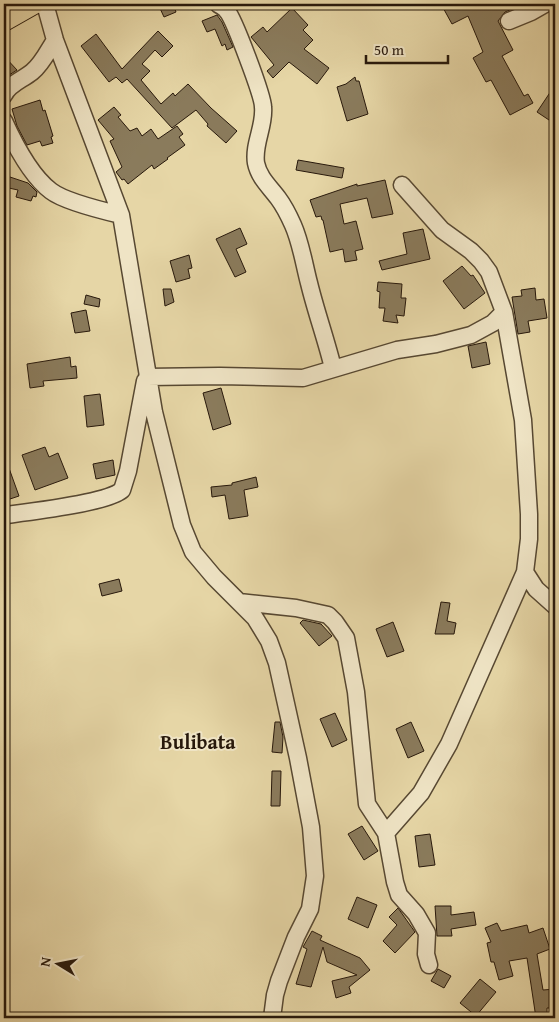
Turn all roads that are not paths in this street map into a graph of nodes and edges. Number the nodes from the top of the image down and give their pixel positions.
1 (34, 4) edge
2 (44, 4) edge
3 (218, 4) edge
4 (545, 4) edge
5 (4, 21) edge
6 (509, 21) dead end
7 (55, 40) junction
8 (4, 95) edge
9 (4, 121) edge
10 (402, 185) dead end
11 (121, 215) junction
12 (504, 312) junction
13 (333, 368) junction
14 (147, 374) junction
15 (6, 515) dead end
16 (525, 572) junction
17 (239, 602) junction
18 (555, 606) edge
19 (386, 833) junction
20 (429, 965) dead end
21 (272, 1018) edge

1 - 5 main road
2 - 7 street
3 - 13 street
4 - 6 street
7 - 8 street
7 - 11 street
9 - 11 street
10 - 12 street
11 - 14 street
12 - 13 street
12 - 16 street
13 - 14 street
14 - 15 street
14 - 17 street
16 - 18 street
16 - 19 street
17 - 19 street
17 - 21 street
19 - 20 street

